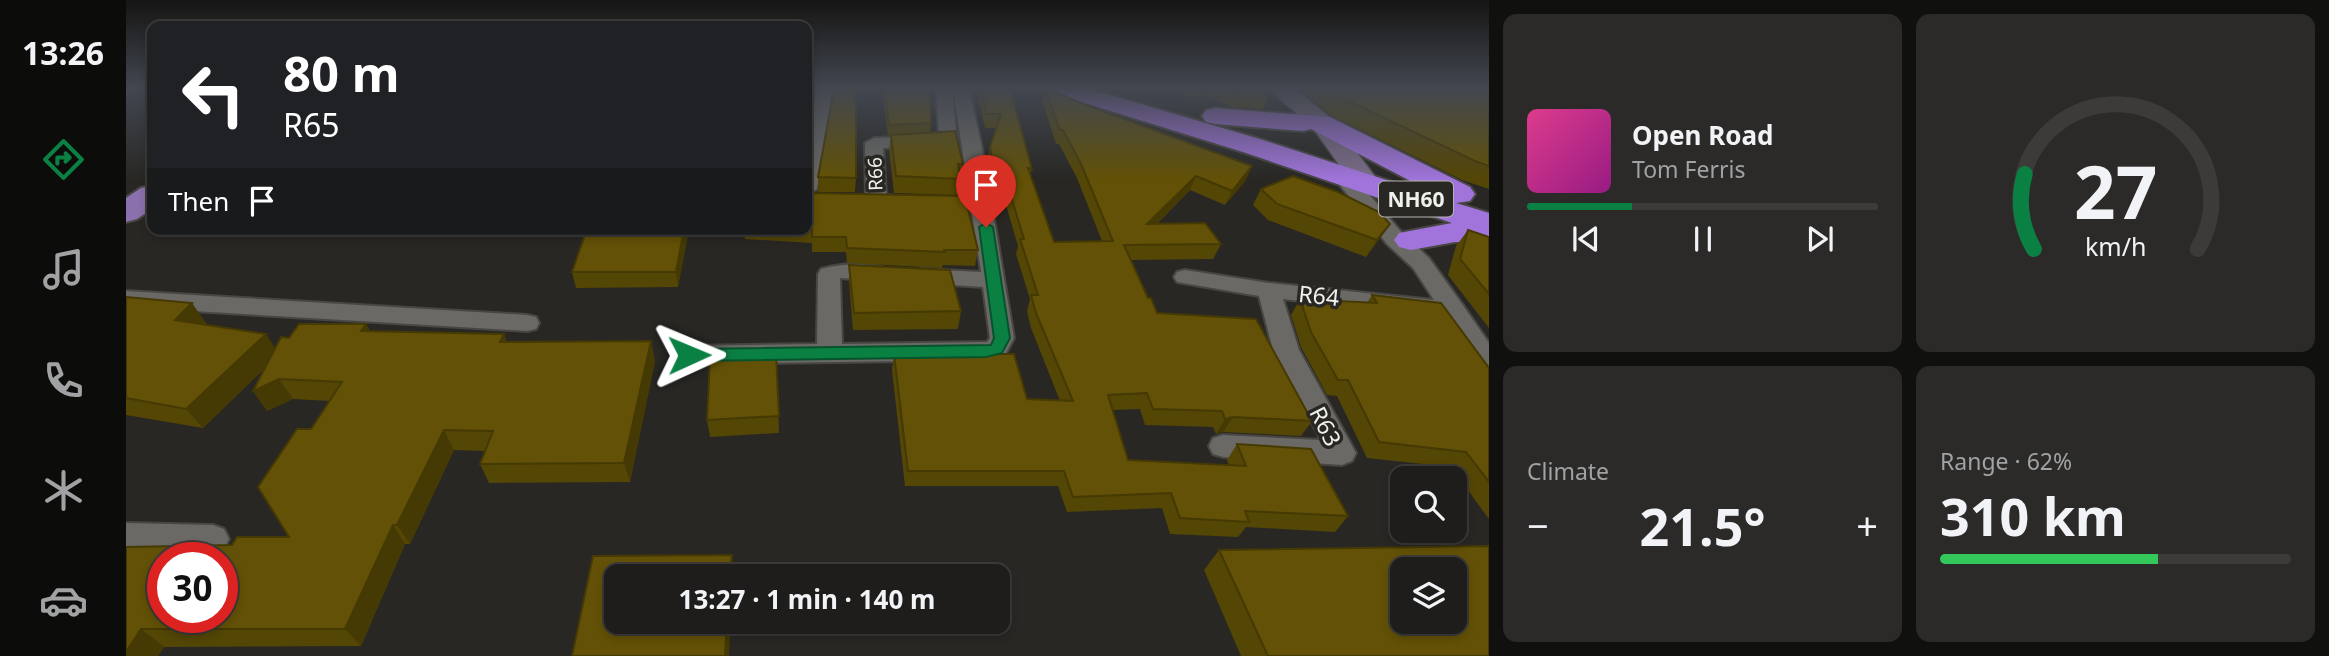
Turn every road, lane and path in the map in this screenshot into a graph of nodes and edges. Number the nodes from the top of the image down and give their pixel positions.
1 (819, 120) edge
2 (953, 120) edge
3 (960, 120) edge
4 (1166, 120) edge
5 (1207, 120) edge
6 (1248, 120) edge
7 (1309, 120) edge
8 (1310, 120) edge
9 (1312, 122) junction
10 (960, 142) junction
11 (1253, 146) junction
12 (812, 161) edge
13 (1349, 170) junction
14 (147, 172) edge
15 (126, 185) edge
16 (147, 198) edge
17 (851, 201) edge
18 (876, 201) junction
19 (927, 202) edge
20 (126, 212) edge
21 (1486, 217) edge
22 (1380, 220) junction
23 (1416, 251) junction
24 (1185, 277) dead end
25 (994, 280) junction
26 (1269, 290) junction
27 (126, 299) edge
28 (1454, 310) junction
29 (527, 323) dead end
30 (830, 354) junction
31 (689, 355) dead end
32 (1489, 362) edge
33 (1223, 446) dead end
34 (126, 537) edge
35 (213, 540) dead end

1 - 12 street
2 - 10 street
3 - 10 street
4 - 11 highway
5 - 13 highway, NH60
6 - 9 highway
7 - 9 street
8 - 9 street
9 - 13 street
9 - 21 highway
10 - 18 street, R66
10 - 25 street
11 - 13 highway
11 - 22 highway
13 - 21 highway, NH60
13 - 22 street
13 - 23 street
14 - 15 main road
16 - 20 main road
17 - 18 street
18 - 19 street, R66
21 - 23 highway
22 - 23 street
23 - 28 street
24 - 26 street, R64
25 - 30 street
25 - 30 street
26 - 28 street, R64
26 - 33 street, R63
27 - 29 street
28 - 32 street
30 - 31 street
34 - 35 street

